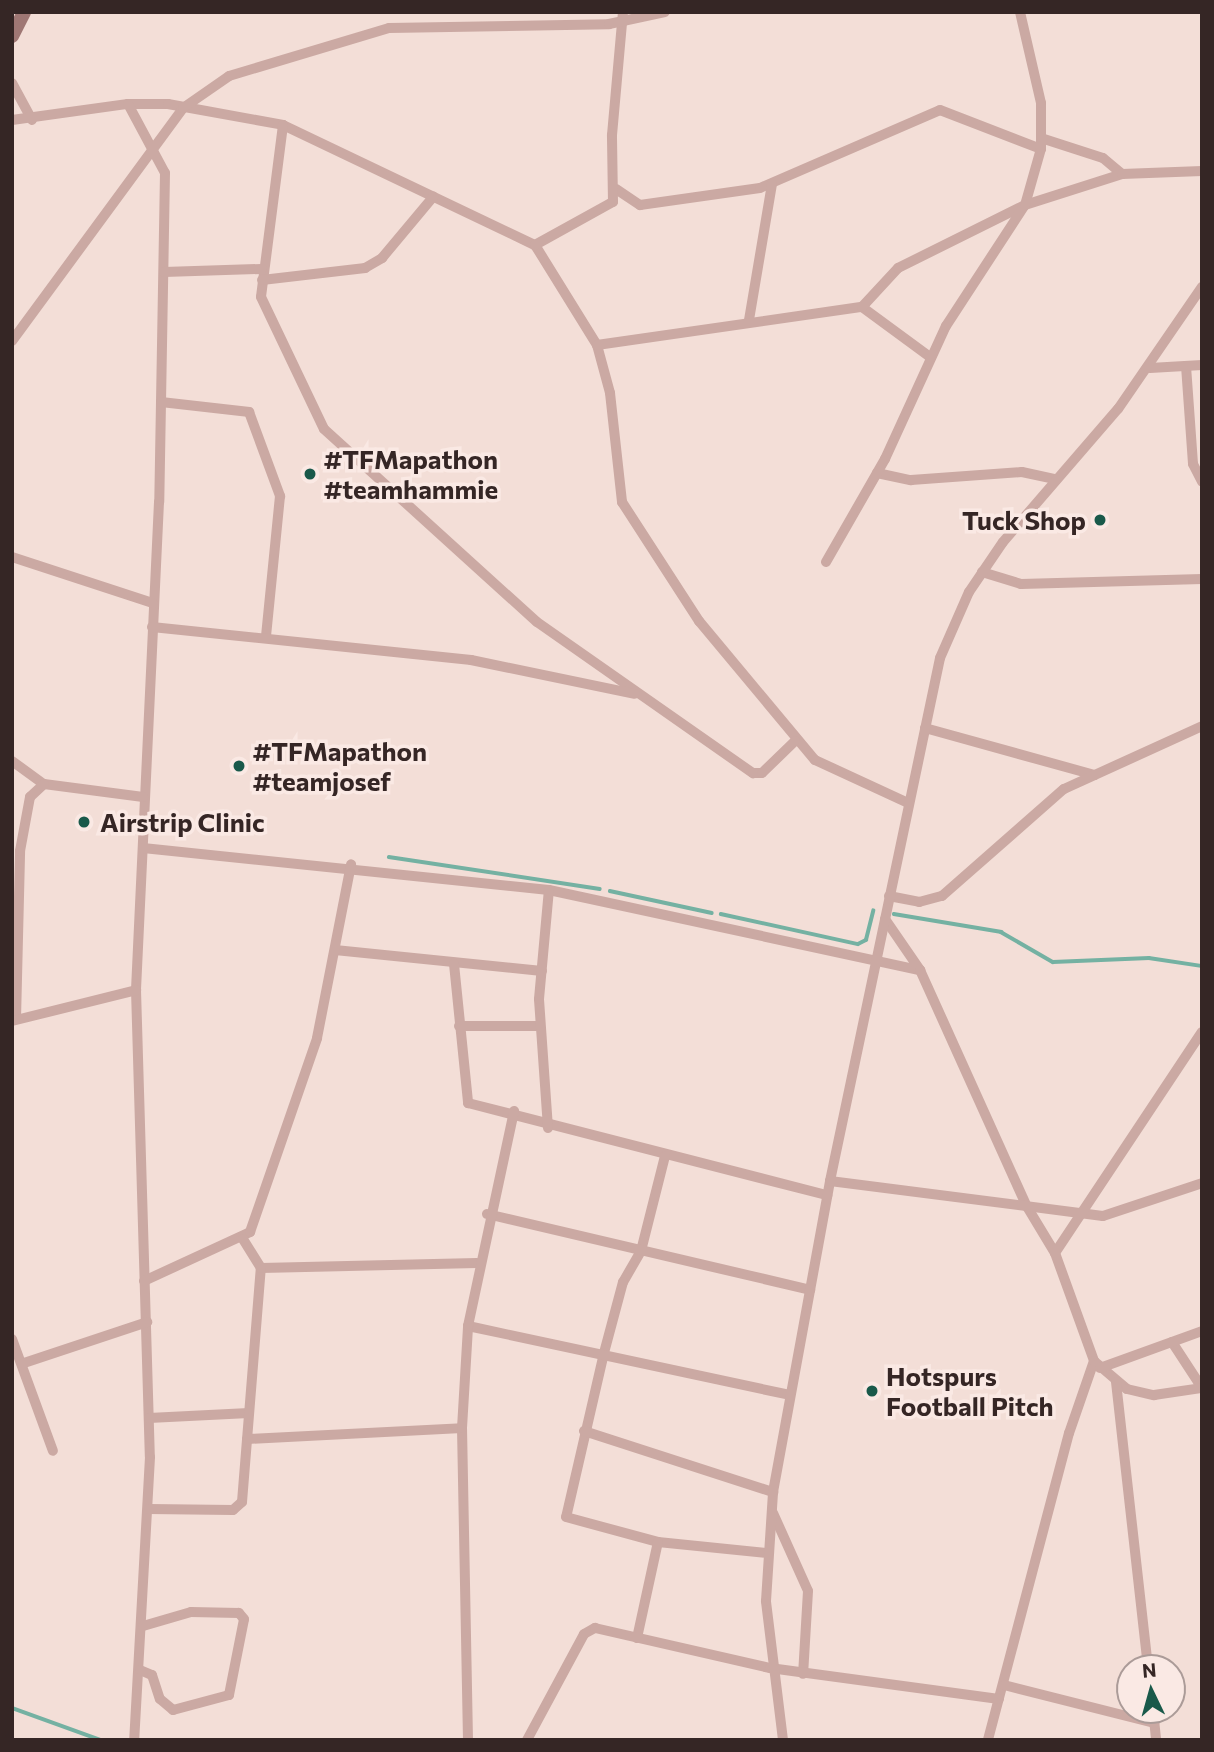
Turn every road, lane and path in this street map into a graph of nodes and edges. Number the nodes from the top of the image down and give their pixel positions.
1 (24, 12) edge
2 (665, 12) edge
3 (1020, 12) edge
4 (623, 17) edge
5 (12, 36) edge
6 (12, 83) edge
7 (128, 104) junction
8 (183, 108) junction
9 (12, 120) edge
10 (32, 121) junction
11 (283, 125) junction
12 (1041, 143) junction
13 (158, 149) junction
14 (1202, 171) edge
15 (1122, 174) junction
16 (772, 184) junction
17 (616, 189) junction
18 (433, 197) junction
19 (1025, 205) junction
20 (535, 245) junction
21 (163, 272) junction
22 (262, 275) junction
23 (1202, 287) edge
24 (862, 307) junction
25 (749, 320) junction
26 (12, 341) edge
27 (597, 345) junction
28 (930, 357) junction
29 (1202, 365) edge
30 (1186, 366) junction
31 (1150, 368) junction
32 (161, 402) junction
33 (877, 473) junction
34 (1056, 479) junction
35 (1202, 482) edge
36 (12, 557) edge
37 (826, 562) dead end
38 (982, 572) junction
39 (1202, 579) edge
40 (153, 603) junction
41 (152, 627) junction
42 (266, 636) junction
43 (642, 696) junction
44 (1202, 726) edge
45 (925, 728) junction
46 (794, 741) junction
47 (12, 761) edge
48 (1095, 775) junction
49 (44, 784) junction
50 (143, 797) junction
51 (908, 803) junction
52 (143, 848) junction
53 (16, 850) edge
54 (351, 864) junction
55 (549, 890) junction
56 (890, 896) junction
57 (885, 919) junction
58 (335, 950) junction
59 (875, 960) junction
60 (454, 964) junction
61 (920, 970) junction
62 (541, 971) junction
63 (136, 990) junction
64 (14, 1020) edge
65 (459, 1026) junction
66 (539, 1026) junction
67 (1202, 1032) edge
68 (514, 1111) junction
69 (548, 1128) junction
70 (665, 1156) junction
71 (830, 1181) junction
72 (1202, 1183) edge
73 (827, 1195) junction
74 (1026, 1205) junction
75 (487, 1214) junction
76 (1077, 1215) junction
77 (243, 1239) junction
78 (641, 1251) junction
79 (1055, 1253) junction
80 (477, 1263) junction
81 (261, 1268) junction
82 (144, 1281) junction
83 (810, 1290) junction
84 (147, 1322) junction
85 (468, 1325) junction
86 (1202, 1331) edge
87 (12, 1339) edge
88 (1172, 1342) junction
89 (604, 1353) junction
90 (24, 1363) junction
91 (1097, 1365) junction
92 (1116, 1382) junction
93 (1202, 1388) edge
94 (790, 1395) junction
95 (249, 1413) junction
96 (149, 1418) junction
97 (462, 1428) junction
98 (584, 1431) junction
99 (247, 1439) junction
100 (53, 1451) dead end
101 (773, 1492) junction
102 (149, 1509) junction
103 (771, 1510) junction
104 (659, 1542) junction
105 (766, 1553) junction
106 (143, 1626) junction
107 (637, 1638) junction
108 (1146, 1654) edge
109 (770, 1668) junction
110 (140, 1670) junction
111 (803, 1674) junction
112 (1004, 1685) junction
113 (999, 1699) junction
114 (1116, 1713) edge
115 (134, 1740) edge
116 (468, 1740) edge
117 (527, 1740) edge
118 (783, 1740) edge
119 (988, 1740) edge

1 - 5 street
2 - 4 street
3 - 12 street
4 - 8 street
4 - 17 street
6 - 10 street
7 - 8 street
7 - 10 street
7 - 13 street
8 - 11 street
8 - 13 street
9 - 10 street
11 - 18 street
11 - 22 street
12 - 15 street
12 - 16 street
12 - 19 street
13 - 21 street
13 - 26 street
14 - 15 street
15 - 19 street
16 - 17 street
16 - 25 street
17 - 20 street
18 - 20 street
18 - 22 street
19 - 24 street
19 - 28 street
20 - 27 street
21 - 22 street
21 - 32 street
22 - 43 street
23 - 31 street
24 - 25 street
24 - 28 street
25 - 27 street
27 - 46 street
28 - 33 street
29 - 30 street
30 - 31 street
30 - 35 street
31 - 34 street
32 - 40 street
32 - 42 street
33 - 34 street
33 - 37 street
34 - 38 street
36 - 40 street
38 - 39 street
38 - 45 street
40 - 41 street
41 - 42 street
41 - 50 street
42 - 43 street
43 - 46 street
44 - 48 street
45 - 48 street
45 - 51 street
46 - 51 street
47 - 49 street
48 - 56 street
49 - 50 street
49 - 53 street
50 - 52 street
51 - 56 street
52 - 54 street
52 - 63 street
53 - 64 street
54 - 55 street
54 - 58 street
55 - 59 street
55 - 62 street
56 - 57 street
57 - 59 street
57 - 61 street
58 - 60 street
58 - 77 street
59 - 61 street
59 - 71 street
60 - 62 street
60 - 65 street
61 - 74 street
62 - 66 street
63 - 64 street
63 - 82 street
65 - 66 street
65 - 68 street
66 - 69 street
67 - 76 street
68 - 69 street
68 - 75 street
69 - 70 street
70 - 73 street
70 - 78 street
71 - 73 street
71 - 74 street
72 - 76 street
73 - 83 street
74 - 76 street
74 - 79 street
75 - 78 street
75 - 80 street
76 - 79 street
77 - 81 street
77 - 82 street
78 - 83 street
78 - 89 street
79 - 91 street
80 - 81 street
80 - 85 street
81 - 95 street
82 - 84 street
83 - 94 street
84 - 90 street
84 - 96 street
85 - 89 street
85 - 97 street
86 - 88 street
87 - 90 street
88 - 91 street
88 - 93 street
89 - 94 street
89 - 98 street
90 - 100 street
91 - 92 street
91 - 112 street
92 - 93 street
92 - 108 street
94 - 101 street
95 - 96 street
95 - 99 street
96 - 102 street
97 - 99 street
97 - 116 street
98 - 101 street
98 - 104 street
99 - 102 street
101 - 103 street
102 - 106 street
103 - 105 street
103 - 111 street
104 - 105 street
104 - 107 street
105 - 109 street
106 - 110 street
106 - 110 street
107 - 109 street
107 - 117 street
109 - 111 street
109 - 118 street
110 - 115 street
111 - 113 street
112 - 113 street
112 - 114 street
113 - 119 street

